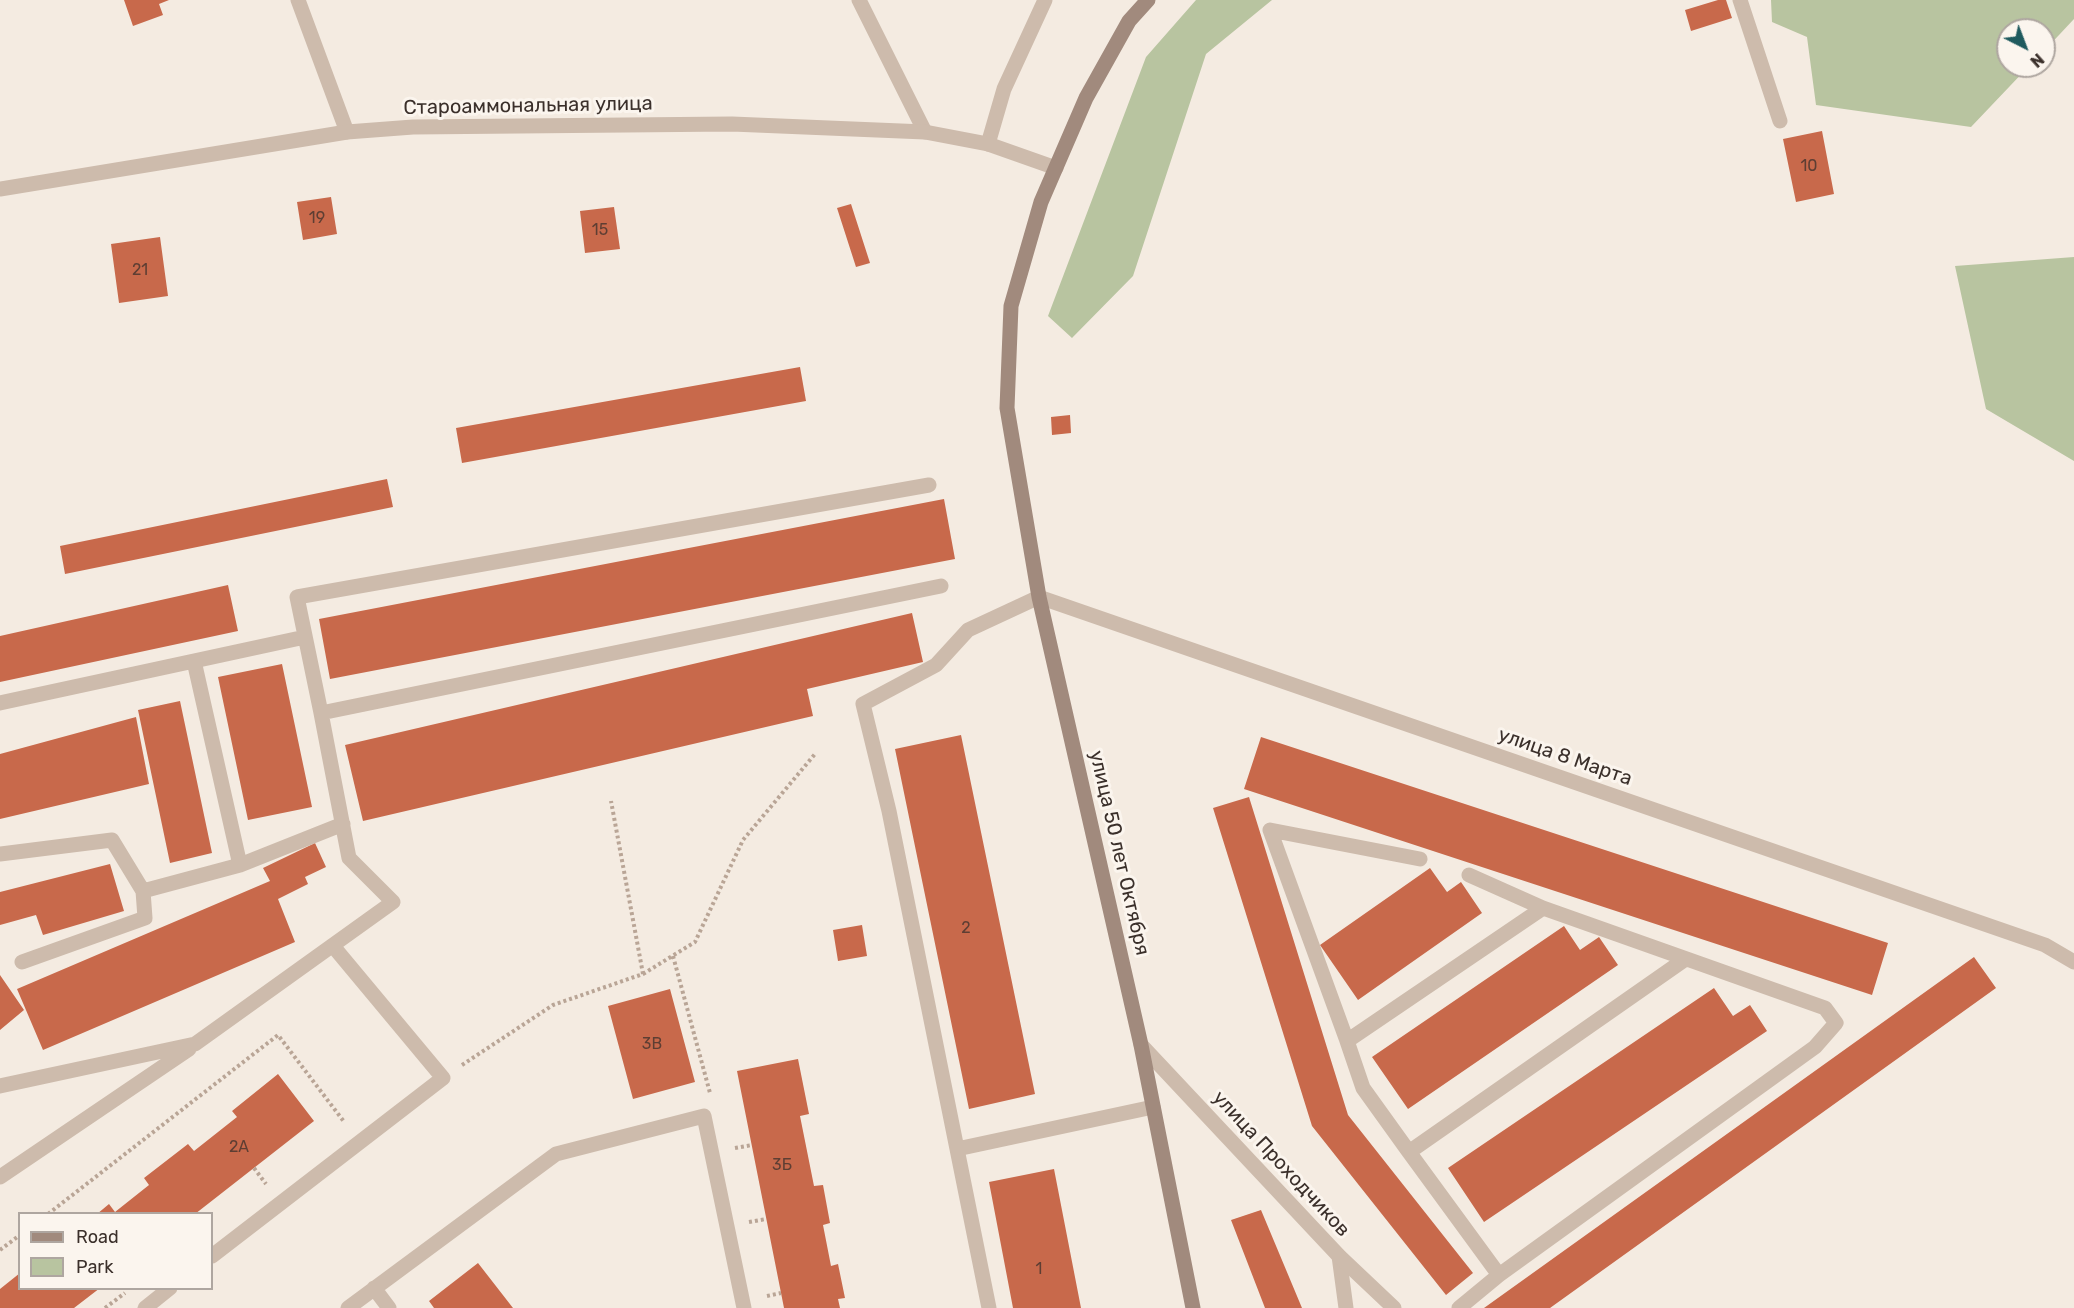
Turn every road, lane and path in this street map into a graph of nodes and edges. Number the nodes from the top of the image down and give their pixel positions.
1 (298, 0) edge
2 (859, 0) edge
3 (1045, 0) edge
4 (1148, 0) edge
5 (1740, 0) edge
6 (1780, 121) dead end
7 (347, 132) junction
8 (925, 132) junction
9 (988, 144) junction
10 (1056, 168) junction
11 (0, 189) edge
12 (929, 485) dead end
13 (941, 586) dead end
14 (1039, 597) junction
15 (305, 637) junction
16 (194, 661) junction
17 (0, 703) edge
18 (321, 713) junction
19 (815, 754) dead end
20 (611, 801) dead end
21 (343, 824) junction
22 (0, 854) edge
23 (1420, 859) dead end
24 (240, 865) junction
25 (1469, 875) dead end
26 (143, 891) junction
27 (1543, 908) junction
28 (333, 946) junction
29 (673, 956) junction
30 (1684, 960) junction
31 (22, 962) dead end
32 (2074, 962) edge
33 (643, 974) junction
34 (1347, 1041) junction
35 (195, 1044) junction
36 (1141, 1045) junction
37 (706, 1074) dead end
38 (443, 1078) junction
39 (0, 1086) edge
40 (1153, 1107) junction
41 (336, 1129) dead end
42 (957, 1149) junction
43 (1409, 1152) junction
44 (254, 1168) dead end
45 (0, 1177) edge
46 (275, 1177) dead end
47 (266, 1184) junction
48 (257, 1191) dead end
49 (51, 1212) edge
50 (18, 1236) edge
51 (0, 1250) edge
52 (213, 1255) edge
53 (1339, 1256) junction
54 (1499, 1275) junction
55 (374, 1288) junction
56 (128, 1290) edge
57 (168, 1290) edge
58 (105, 1308) edge
59 (145, 1308) edge
60 (348, 1308) edge
61 (388, 1308) edge
62 (744, 1308) edge
63 (989, 1308) edge
64 (1193, 1308) edge
65 (1346, 1308) edge
66 (1394, 1308) edge
67 (1459, 1308) edge

1 - 7 street
2 - 8 street
3 - 9 street
4 - 10 main road, улица 50 лет Октября
5 - 6 street
7 - 8 street, Староаммональная улица
7 - 11 street, Староаммональная улица
8 - 9 street, Староаммональная улица
9 - 10 street, Староаммональная улица
10 - 14 main road, улица 50 лет Октября
12 - 15 street
13 - 18 street
14 - 32 street, улица 8 Марта
14 - 36 main road, улица 50 лет Октября
14 - 42 street
15 - 16 street
15 - 18 street
16 - 17 street
16 - 24 street
18 - 21 street
19 - 29 path
20 - 33 path
21 - 24 street
21 - 28 street
22 - 26 street
23 - 34 street
24 - 26 street
25 - 27 street
26 - 31 street
27 - 30 street
27 - 34 street
28 - 35 street
28 - 38 street
29 - 33 path
29 - 37 path
30 - 43 street
30 - 54 street
33 - 38 path
34 - 43 street
35 - 39 street
35 - 45 street
36 - 40 main road, улица 50 лет Октября
36 - 53 street, улица Проходчиков
38 - 52 street
40 - 42 street
40 - 64 main road, улица 50 лет Октября
41 - 49 path
42 - 63 street
43 - 54 street
44 - 47 path
46 - 47 path
47 - 48 path
50 - 51 path
53 - 65 street
53 - 66 street, улица Проходчиков
54 - 67 street
55 - 60 street
55 - 61 street
55 - 62 street
56 - 58 path
57 - 59 street

